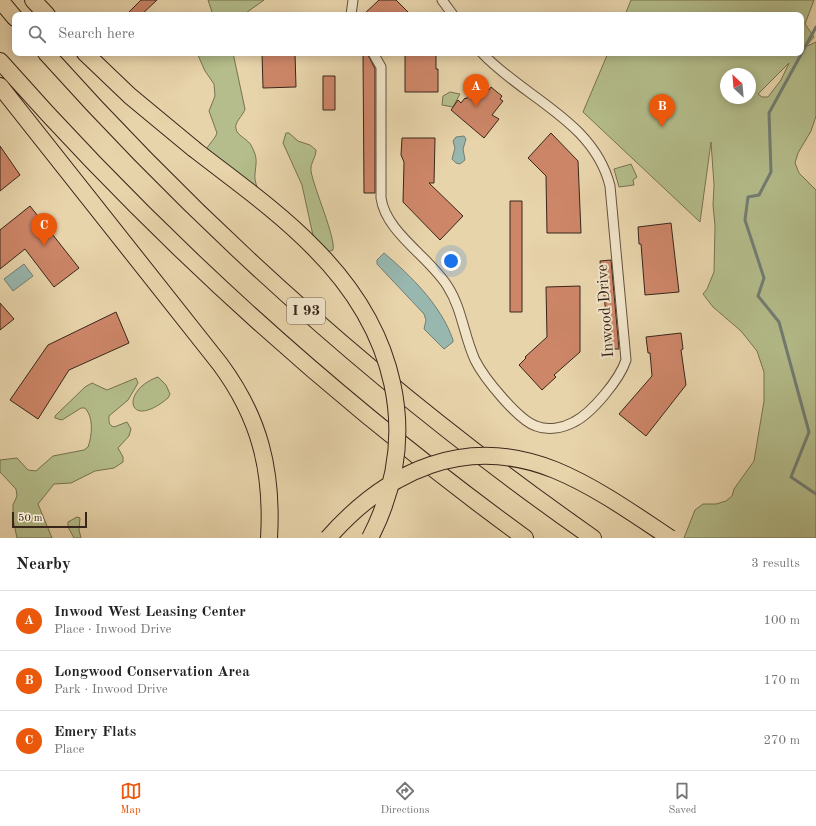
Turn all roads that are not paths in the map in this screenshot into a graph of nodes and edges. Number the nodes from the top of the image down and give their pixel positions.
1 (0, 0) edge
2 (33, 0) edge
3 (353, 0) edge
4 (442, 0) edge
5 (44, 12) edge
6 (351, 12) edge
7 (451, 12) edge
8 (12, 14) edge
9 (49, 56) edge
10 (88, 56) edge
11 (375, 56) edge
12 (485, 56) edge
13 (0, 61) edge
14 (0, 86) edge
15 (269, 538) edge
16 (328, 538) edge
17 (370, 538) edge
18 (525, 538) edge
19 (593, 538) edge
20 (670, 538) edge

1 - 8 highway
2 - 5 highway
3 - 6 street
4 - 7 street
9 - 19 highway, I 93
10 - 17 highway, bridge
11 - 12 street, Inwood Drive
13 - 18 highway, I 93
14 - 15 highway
16 - 20 highway, bridge

